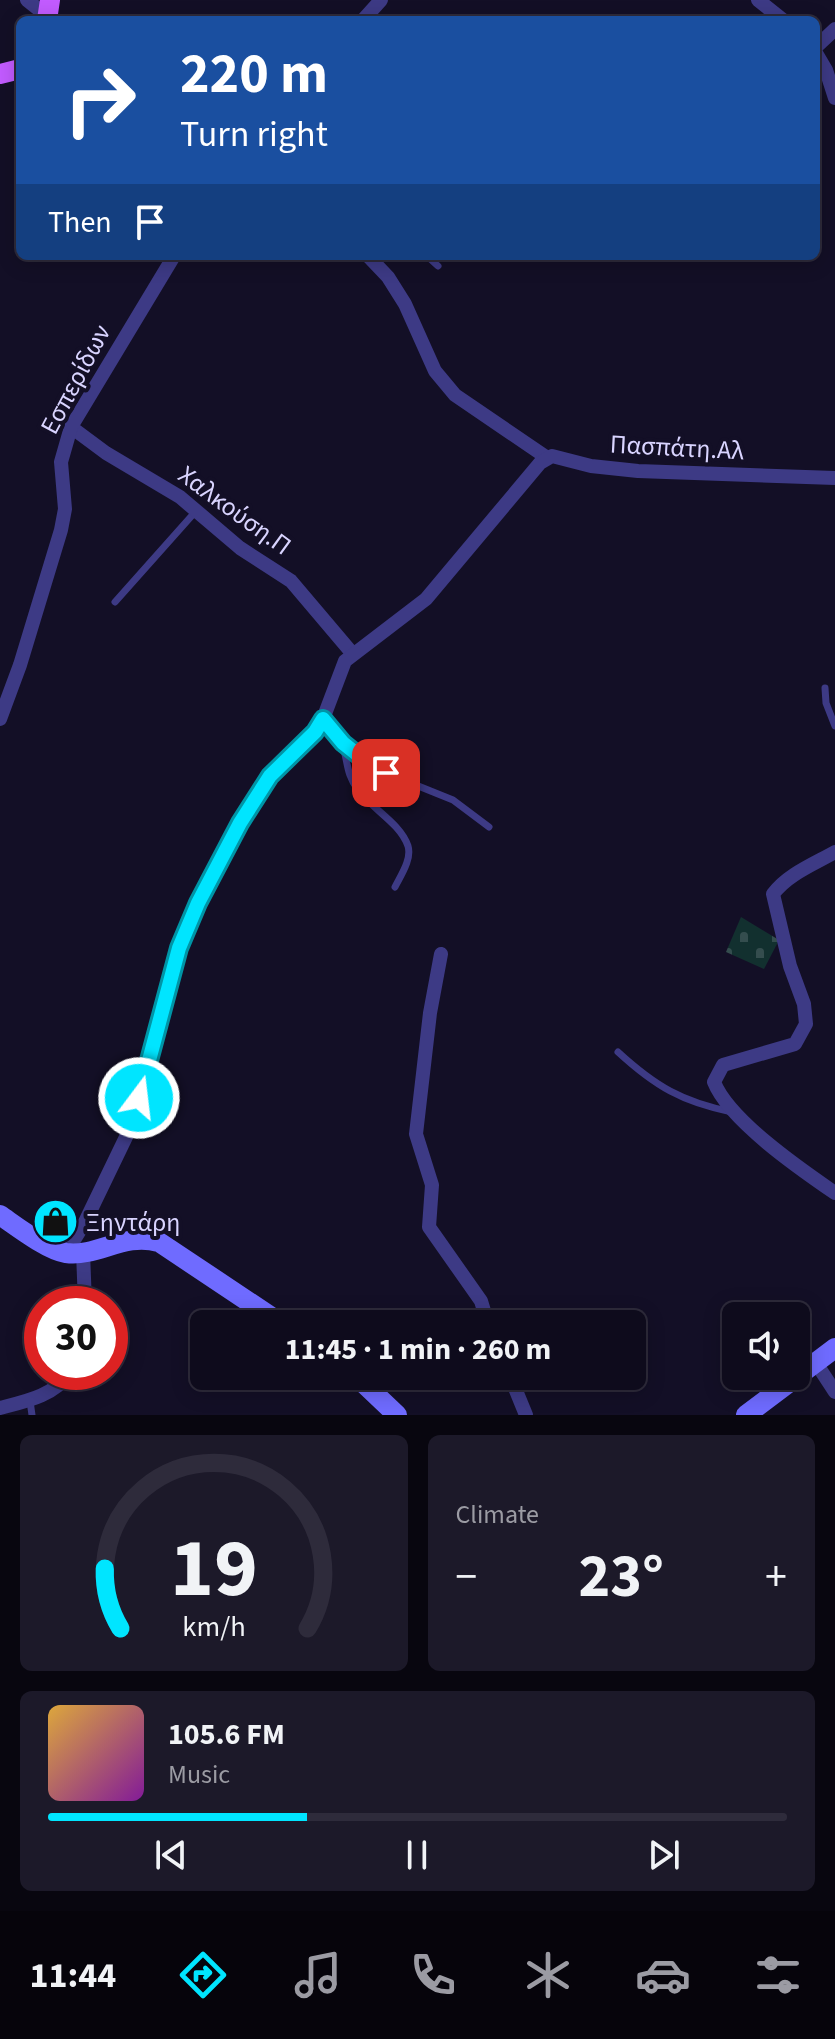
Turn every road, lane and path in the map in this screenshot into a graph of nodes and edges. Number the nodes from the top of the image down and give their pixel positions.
1 (27, 0) edge
2 (381, 0) edge
3 (758, 0) edge
4 (48, 12) edge
5 (367, 16) edge
6 (778, 16) edge
7 (835, 29) edge
8 (820, 43) edge
9 (820, 60) edge
10 (835, 98) edge
11 (172, 260) edge
12 (372, 260) edge
13 (431, 260) edge
14 (438, 266) dead end
15 (71, 427) junction
16 (546, 457) junction
17 (835, 478) edge
18 (196, 511) junction
19 (115, 602) dead end
20 (352, 653) junction
21 (825, 688) dead end
22 (0, 719) edge
23 (323, 719) junction
24 (835, 726) edge
25 (343, 743) junction
26 (489, 827) dead end
27 (835, 852) edge
28 (395, 887) dead end
29 (441, 954) dead end
30 (618, 1052) dead end
31 (734, 1112) junction
32 (835, 1193) edge
33 (0, 1215) edge
34 (74, 1252) junction
35 (81, 1286) edge
36 (261, 1310) edge
37 (484, 1310) edge
38 (835, 1348) edge
39 (810, 1363) edge
40 (810, 1368) edge
41 (56, 1390) edge
42 (371, 1390) edge
43 (516, 1390) edge
44 (776, 1390) edge
45 (835, 1392) edge
46 (0, 1408) edge
47 (31, 1408) edge
48 (397, 1415) edge
49 (526, 1415) edge
50 (746, 1415) edge

1 - 4 street
2 - 5 street
3 - 6 street
7 - 8 street
9 - 10 street
11 - 15 street, Εσπερίδων
12 - 16 street
13 - 14 lane
15 - 18 street, Χαλκούση.Π
15 - 22 street, Εσπερίδων
16 - 17 street, Πασπάτη.Αλ
16 - 20 street
18 - 19 lane
18 - 20 street, Χαλκούση.Π
20 - 23 street
21 - 24 lane
23 - 25 lane
23 - 34 street
25 - 26 lane
25 - 28 lane
27 - 31 street
29 - 37 street
30 - 31 lane
31 - 32 street
33 - 34 main road
34 - 35 street
34 - 36 main road
38 - 39 main road
40 - 45 street
41 - 47 street
42 - 48 main road
43 - 49 street
44 - 50 main road
46 - 47 street

